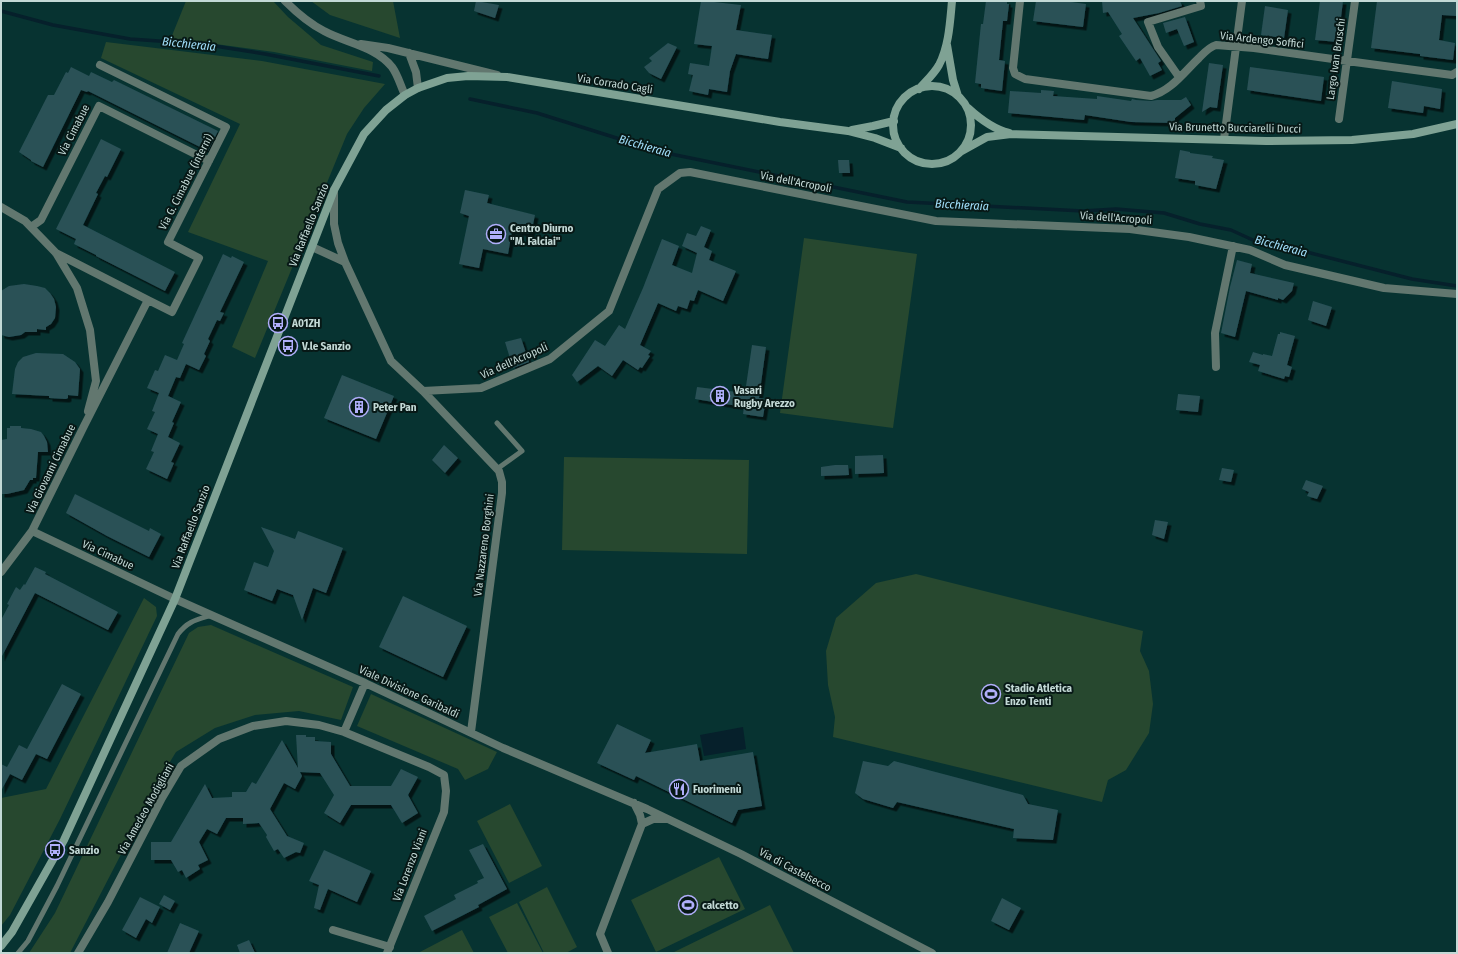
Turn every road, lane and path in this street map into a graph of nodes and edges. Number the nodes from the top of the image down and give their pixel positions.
1 (284, 1) edge
2 (952, 1) edge
3 (1020, 1) edge
4 (1200, 1) edge
5 (1242, 1) edge
6 (1355, 1) edge
7 (356, 43) junction
8 (947, 45) junction
9 (1236, 46) junction
10 (409, 53) junction
11 (1347, 62) junction
12 (100, 64) dead end
13 (1457, 72) edge
14 (1179, 77) junction
15 (507, 78) junction
16 (418, 88) junction
17 (918, 89) junction
18 (405, 95) junction
19 (958, 96) junction
20 (966, 105) junction
21 (386, 110) joint
22 (1339, 120) dead end
23 (894, 121) junction
24 (1457, 124) edge
25 (848, 131) junction
26 (1011, 134) junction
27 (1224, 139) junction
28 (900, 148) junction
29 (960, 152) junction
30 (209, 161) junction
31 (334, 190) junction
32 (1, 207) edge
33 (30, 227) junction
34 (1233, 246) junction
35 (312, 247) junction
36 (56, 253) junction
37 (345, 262) junction
38 (1457, 294) edge
39 (148, 300) junction
40 (1216, 367) dead end
41 (423, 392) junction
42 (498, 423) dead end
43 (83, 428) junction
44 (498, 470) junction
45 (32, 531) junction
46 (1, 572) edge
47 (174, 599) junction
48 (212, 615) junction
49 (365, 684) junction
50 (344, 732) junction
51 (471, 732) junction
52 (446, 791) joint
53 (634, 803) junction
54 (647, 809) joint
55 (668, 819) junction
56 (642, 824) junction
57 (333, 930) dead end
58 (1, 946) edge
59 (388, 950) edge
60 (18, 953) edge
61 (78, 953) edge
62 (608, 953) edge
63 (932, 953) edge

1 - 7 street
2 - 8 main road
3 - 14 street, Via Ardengo Soffici
4 - 14 street
5 - 9 street
6 - 11 street, Largo Ivan Bruschi
7 - 10 street
7 - 18 street
8 - 17 main road
8 - 19 main road
9 - 11 street, Via Ardengo Soffici
9 - 14 street, Via Ardengo Soffici
9 - 27 street
10 - 15 street
10 - 16 street
11 - 13 street, Via Ardengo Soffici
11 - 22 street, Largo Ivan Bruschi
12 - 30 street, Via G. Cimabue (interni)
15 - 16 main road, Via Corrado Cagli
15 - 25 main road, Via Corrado Cagli
16 - 18 main road, Via Corrado Cagli
17 - 19 main road
17 - 23 main road
18 - 21 main road, Via Corrado Cagli
19 - 20 main road
20 - 26 main road, Via Brunetto Bucciarelli Ducci
20 - 29 main road
21 - 31 main road, Via Raffaello Sanzio
23 - 25 main road, Via Corrado Cagli
23 - 28 main road
24 - 27 main road, Via Brunetto Bucciarelli Ducci
25 - 28 main road, Via Corrado Cagli
26 - 27 main road, Via Brunetto Bucciarelli Ducci
26 - 29 main road, Via Brunetto Bucciarelli Ducci
28 - 29 main road
30 - 33 street, Via Cimabue
30 - 39 street, Via G. Cimabue (interni)
31 - 35 main road, Via Raffaello Sanzio
31 - 37 street
32 - 33 street, Via Giovanni Cimabue
33 - 36 street, Via Giovanni Cimabue
34 - 38 street, Via dell'Acropoli
34 - 40 street
34 - 41 street, Via dell'Acropoli
35 - 37 street
35 - 47 main road, Via Raffaello Sanzio
36 - 39 street
36 - 43 street, Via Giovanni Cimabue
37 - 41 street
39 - 43 street
41 - 44 street
42 - 44 lane
43 - 45 street, Via Giovanni Cimabue
44 - 51 street, Via Nazzareno Borghini
45 - 46 street, Via Giovanni Cimabue
45 - 47 street, Via Cimabue
47 - 48 street, Viale Divisione Garibaldi
47 - 58 main road, Via Raffaello Sanzio
48 - 49 street, Viale Divisione Garibaldi
48 - 60 lane
49 - 50 street
49 - 51 street, Viale Divisione Garibaldi
50 - 52 street, Via Amedeo Modigliani
50 - 61 street, Via Amedeo Modigliani
51 - 53 street, Viale Divisione Garibaldi
52 - 59 street, Via Lorenzo Viani
53 - 54 street, Viale Divisione Garibaldi
53 - 56 street
54 - 55 street, Via di Castelsecco
55 - 56 street
55 - 63 street, Via di Castelsecco
56 - 62 street
57 - 59 street, Via Lorenzo Viani

